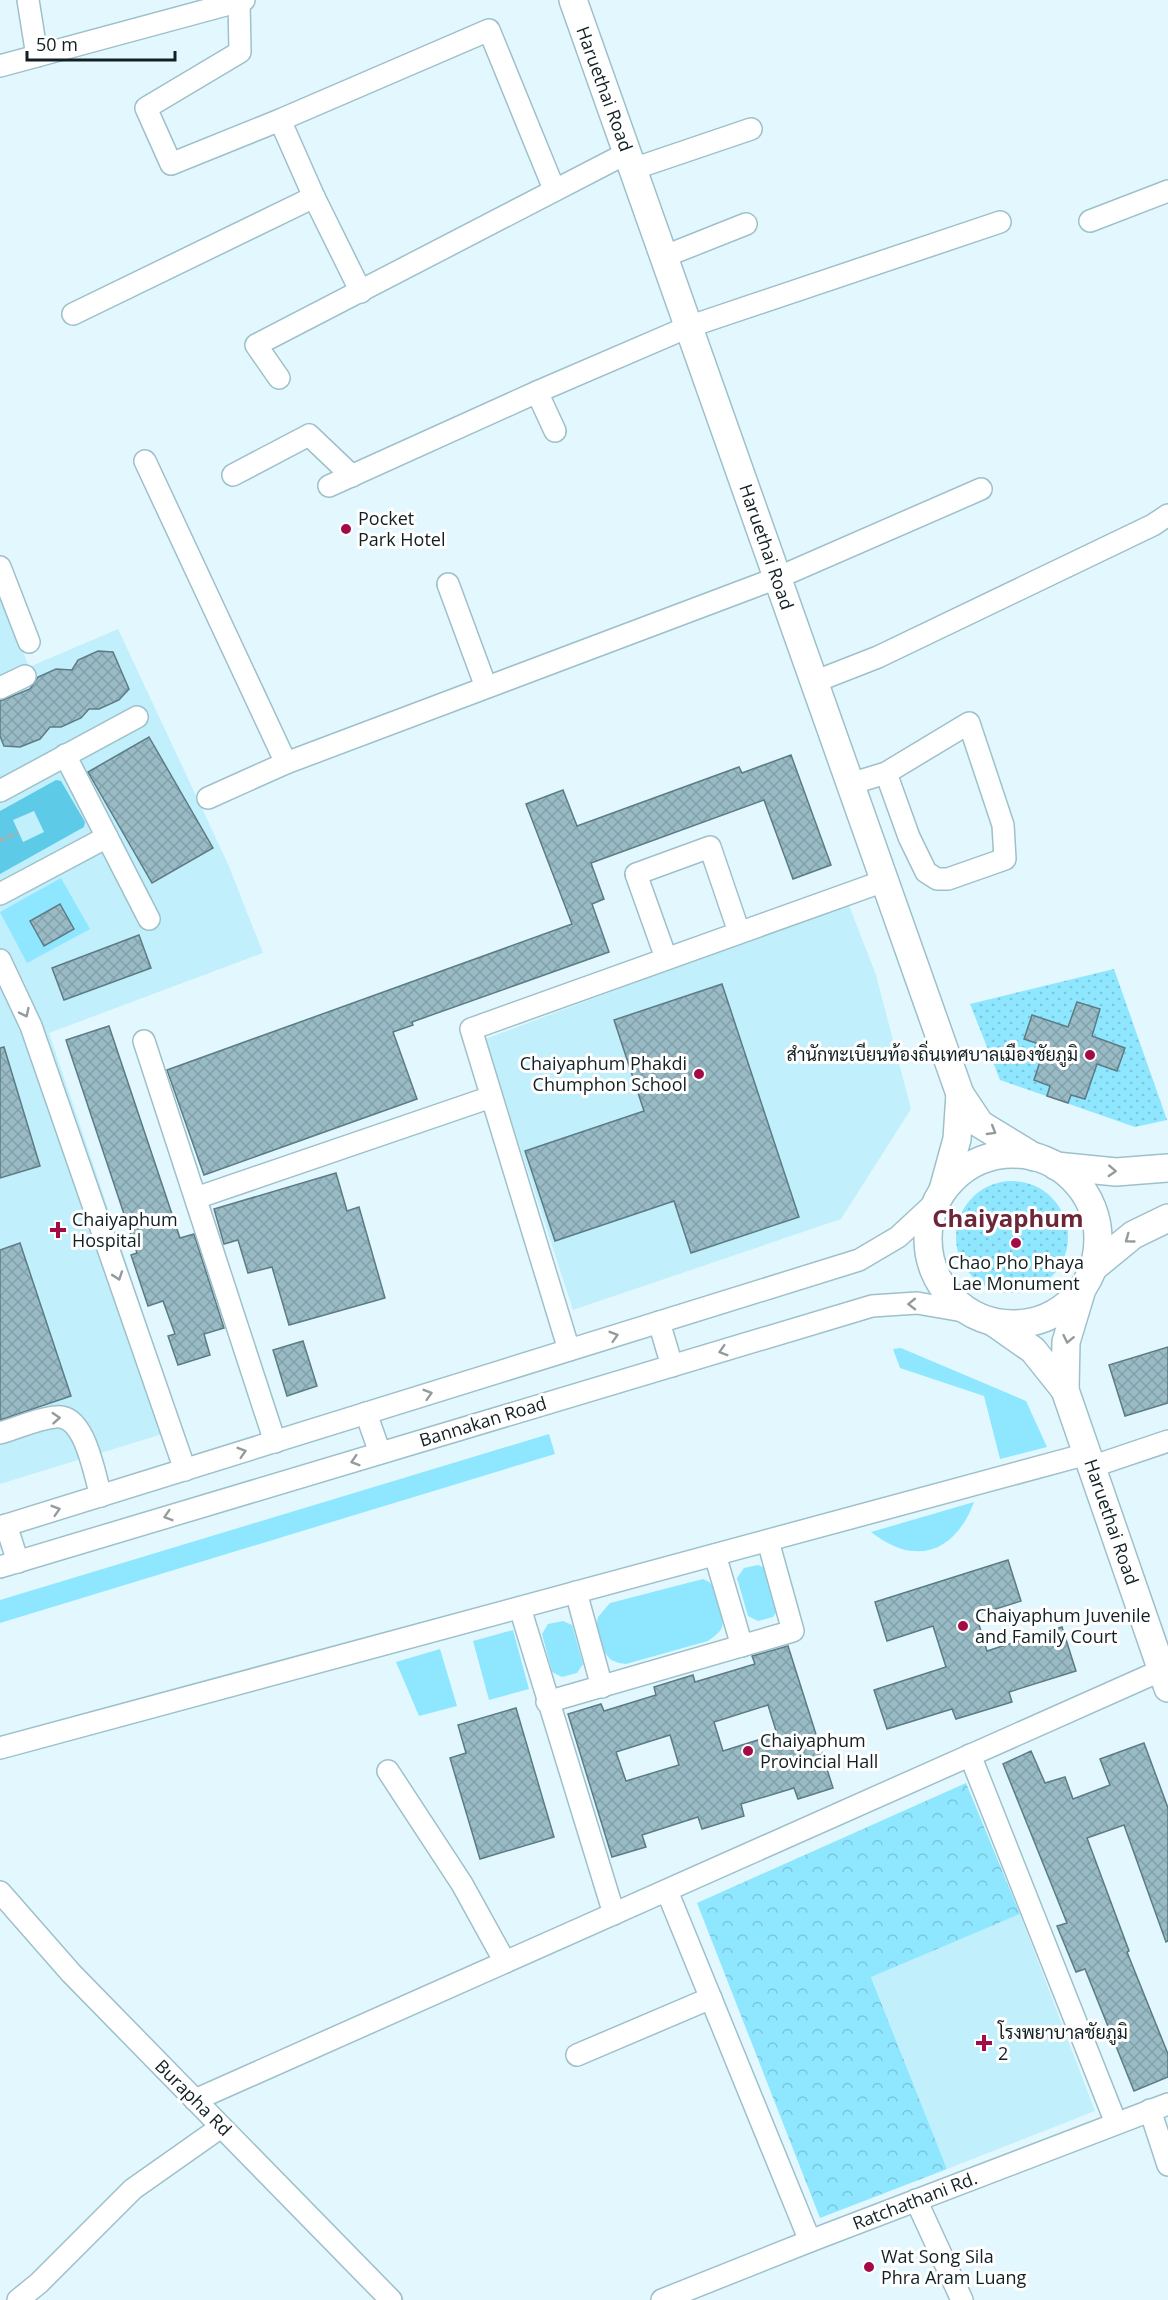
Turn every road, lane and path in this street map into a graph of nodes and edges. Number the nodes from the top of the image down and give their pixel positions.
1 (28, 0) edge
2 (573, 0) edge
3 (242, 1) edge
4 (177, 9) edge
5 (37, 56) junction
6 (0, 66) edge
7 (280, 120) junction
8 (751, 129) dead end
9 (630, 161) junction
10 (554, 189) junction
11 (1168, 191) edge
12 (314, 197) junction
13 (1090, 221) dead end
14 (1000, 222) dead end
15 (746, 224) dead end
16 (663, 256) junction
17 (361, 292) junction
18 (72, 314) dead end
19 (688, 327) junction
20 (279, 378) dead end
21 (537, 392) junction
22 (555, 431) dead end
23 (145, 461) dead end
24 (233, 475) dead end
25 (352, 476) junction
26 (329, 486) dead end
27 (981, 489) dead end
28 (1168, 515) edge
29 (0, 567) edge
30 (777, 578) junction
31 (448, 584) dead end
32 (29, 642) dead end
33 (25, 676) dead end
34 (814, 682) junction
35 (486, 687) junction
36 (0, 688) edge
37 (137, 717) dead end
38 (65, 755) junction
39 (286, 763) junction
40 (886, 772) junction
41 (850, 784) junction
42 (0, 791) edge
43 (208, 798) dead end
44 (18, 832) dead end
45 (107, 837) junction
46 (0, 841) edge
47 (884, 880) junction
48 (0, 894) edge
49 (149, 919) dead end
50 (739, 932) junction
51 (666, 958) junction
52 (0, 960) edge
53 (144, 1041) dead end
54 (960, 1094) junction
55 (491, 1097) junction
56 (1045, 1161) junction
57 (1168, 1168) edge
58 (941, 1195) junction
59 (196, 1198) junction
60 (1168, 1218) edge
61 (1088, 1278) junction
62 (981, 1317) junction
63 (658, 1322) junction
64 (569, 1350) junction
65 (672, 1366) junction
66 (1065, 1390) junction
67 (366, 1413) junction
68 (0, 1434) edge
69 (1168, 1441) edge
70 (275, 1442) junction
71 (380, 1453) junction
72 (1089, 1461) junction
73 (185, 1470) junction
74 (101, 1496) junction
75 (3, 1526) edge
76 (768, 1541) junction
77 (715, 1555) junction
78 (9, 1564) edge
79 (576, 1592) junction
80 (520, 1608) junction
81 (742, 1646) junction
82 (1165, 1679) edge
83 (602, 1687) junction
84 (547, 1702) junction
85 (0, 1748) edge
86 (970, 1755) junction
87 (387, 1771) dead end
88 (667, 1891) junction
89 (0, 1892) edge
90 (614, 1914) junction
91 (505, 1962) junction
92 (711, 1998) junction
93 (577, 2055) dead end
94 (195, 2100) junction
95 (1159, 2107) edge
96 (1116, 2123) junction
97 (221, 2127) junction
98 (1168, 2165) edge
99 (916, 2200) junction
100 (810, 2241) junction
101 (18, 2300) edge
102 (391, 2300) edge
103 (662, 2300) edge
104 (962, 2300) edge

1 - 5 street
2 - 9 main road, Haruethai Road
3 - 4 street
3 - 7 street
4 - 5 street
5 - 6 street
7 - 10 street
7 - 12 street
8 - 9 street
9 - 10 street
9 - 16 main road, Haruethai Road
10 - 17 street
11 - 13 street
12 - 17 street
12 - 18 street
14 - 19 street
15 - 16 street
16 - 19 main road, Haruethai Road
17 - 20 street
19 - 21 street
19 - 30 main road, Haruethai Road
21 - 22 street
21 - 25 street
23 - 39 street
24 - 25 street
25 - 26 street
27 - 30 street
28 - 34 street
29 - 32 street
30 - 34 main road, Haruethai Road
30 - 35 street
31 - 35 street
33 - 36 street
34 - 41 main road, Haruethai Road
35 - 39 street
37 - 38 street
38 - 42 street
38 - 45 street
39 - 43 street
40 - 40 street
40 - 41 street
41 - 47 main road, Haruethai Road
44 - 46 path
45 - 48 street
45 - 49 street
47 - 50 street
47 - 54 main road, Haruethai Road
50 - 51 street
50 - 51 street
51 - 55 street
52 -> 73 street
53 - 59 street
54 -> 56 main road, Haruethai Road
54 - 58 main road, Haruethai Road
55 - 59 street
55 - 64 street
56 -> 57 main road
56 - 58 main road
56 - 61 main road
58 - 62 main road
58 - 63 street
59 - 70 street
60 -> 61 main road
61 - 62 main road
61 -> 66 main road, Haruethai Road
62 -> 65 street, Bannakan Road
62 - 66 main road, Haruethai Road
64 -> 63 street
63 - 65 street
67 -> 64 street
65 - 71 street, Bannakan Road
66 - 72 main road, Haruethai Road
67 - 70 street
67 - 71 street
68 -> 74 street
69 - 72 street
73 -> 70 street
71 -> 78 street, Bannakan Road
72 - 76 street
72 - 82 main road, Haruethai Road
73 - 74 street
75 -> 74 street
75 - 78 street
76 - 77 street
76 - 81 street
77 - 79 street
77 - 81 street
79 - 80 street
79 - 83 street
80 - 84 street
80 - 85 street
81 - 83 street
82 - 86 street
83 - 84 street
84 - 90 street
86 - 88 street
86 - 96 street
87 - 91 street
88 - 90 street
88 - 92 street
89 - 94 street, Burapha Rd
90 - 91 street
91 - 94 street
92 - 93 street
92 - 100 street
94 - 97 street, Burapha Rd
95 - 96 street, Ratchathani Rd.
95 - 98 street
96 - 99 street, Ratchathani Rd.
97 - 101 street
97 - 102 street, Burapha Rd
99 - 100 street, Ratchathani Rd.
99 - 104 street
100 - 103 street, Ratchathani Rd.

